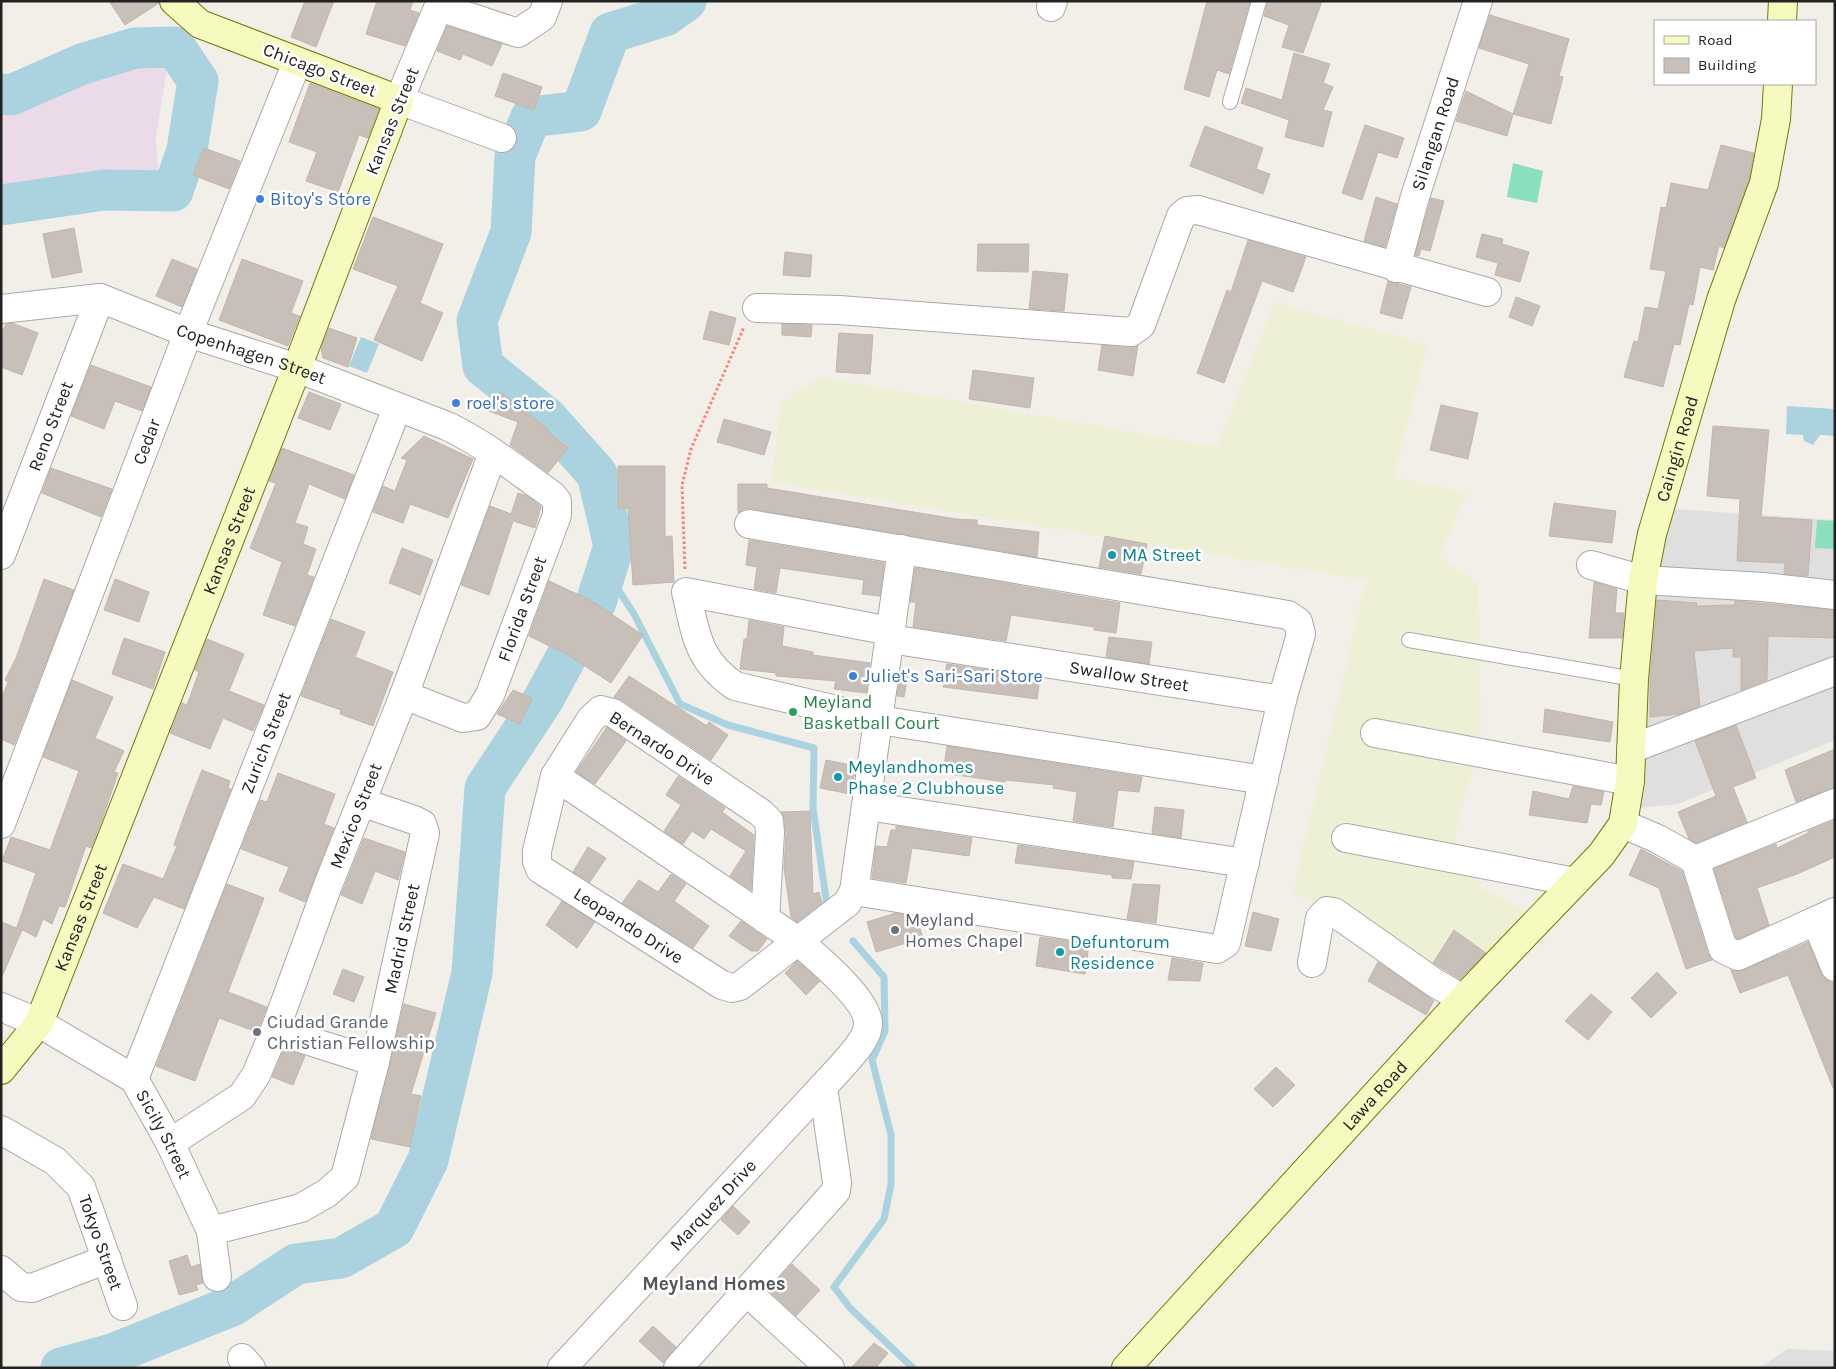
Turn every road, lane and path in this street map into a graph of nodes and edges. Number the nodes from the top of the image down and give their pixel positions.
1 (174, 1) edge
2 (548, 1) edge
3 (1259, 1) edge
4 (1478, 1) edge
5 (1783, 1) edge
6 (440, 4) edge
7 (1782, 20) edge
8 (297, 62) junction
9 (1778, 85) edge
10 (399, 100) junction
11 (1230, 102) dead end
12 (502, 138) dead end
13 (1396, 268) junction
14 (1486, 292) dead end
15 (100, 298) junction
16 (757, 308) joint
17 (1, 309) edge
18 (188, 333) junction
19 (297, 368) junction
20 (397, 408) junction
21 (494, 453) junction
22 (749, 524) dead end
23 (902, 549) junction
24 (1, 555) edge
25 (1591, 565) dead end
26 (1643, 580) junction
27 (686, 592) junction
28 (1835, 595) edge
29 (890, 635) junction
30 (1409, 640) dead end
31 (1835, 671) edge
32 (1634, 679) junction
33 (404, 695) junction
34 (1282, 700) junction
35 (879, 720) junction
36 (1375, 733) dead end
37 (1631, 749) junction
38 (555, 776) junction
39 (1264, 780) junction
40 (1630, 780) junction
41 (361, 802) junction
42 (1835, 804) edge
43 (867, 806) junction
44 (1, 824) edge
45 (1623, 824) junction
46 (1346, 838) dead end
47 (1695, 860) junction
48 (1245, 862) junction
49 (1575, 882) junction
50 (854, 891) junction
51 (1825, 917) edge
52 (765, 919) junction
53 (798, 941) junction
54 (1312, 963) dead end
55 (1835, 967) edge
56 (1462, 999) junction
57 (1, 1007) edge
58 (39, 1023) junction
59 (275, 1030) junction
60 (375, 1062) junction
61 (1, 1070) edge
62 (134, 1079) junction
63 (823, 1087) junction
64 (1, 1130) edge
65 (170, 1143) junction
66 (211, 1231) junction
67 (107, 1259) junction
68 (1, 1270) edge
69 (217, 1277) dead end
70 (747, 1292) junction
71 (123, 1306) dead end
72 (814, 1362) edge
73 (562, 1368) edge
74 (678, 1368) edge
75 (1126, 1368) edge

1 - 8 street, Chicago Street
2 - 6 street
3 - 11 lane
4 - 13 street, Silangan Road
5 - 7 street
6 - 10 street, Kansas Street
8 - 10 street, Chicago Street
8 - 18 street, Cedar
9 - 26 street, Caingin Road
10 - 12 street, Chicago Street
10 - 19 street, Kansas Street
13 - 14 street
13 - 16 street
15 - 17 street, Copenhagen Street
15 - 18 street, Copenhagen Street
15 - 24 street, Reno Street
16 - 27 path
18 - 19 street, Copenhagen Street
18 - 44 street, Cedar
19 - 20 street, Copenhagen Street
19 - 58 street, Kansas Street
20 - 21 street, Copenhagen Street
20 - 62 street, Zurich Street
21 - 33 street, Mexico Street
21 - 33 street, Florida Street
22 - 23 street
23 - 29 street
23 - 34 street
25 - 26 street
26 - 28 street
26 - 32 street, Caingin Road
27 - 29 street, Swallow Street
27 - 35 street
29 - 34 street, Swallow Street
29 - 35 street
30 - 32 lane
31 - 37 street
32 - 37 street, Caingin Road
33 - 41 street, Mexico Street
34 - 39 street
35 - 39 street
35 - 43 street
36 - 40 street
37 - 40 street, Caingin Road
38 - 52 street
38 - 52 street, Bernardo Drive
38 - 53 street, Leopando Drive
39 - 48 street
40 - 45 street, Caingin Road
41 - 59 street, Mexico Street
41 - 60 street, Madrid Street
42 - 47 street
43 - 48 street
43 - 50 street
45 - 47 street
45 - 49 street, Lawa Road
46 - 49 street
47 - 51 street
48 - 50 street
49 - 56 street, Lawa Road
50 - 53 street
51 - 55 street
52 - 53 street
53 - 63 street
54 - 56 street
56 - 75 street, Lawa Road
57 - 58 street, Sicily Street
58 - 61 street, Kansas Street
58 - 62 street, Sicily Street
59 - 60 street
59 - 65 street, Mexico Street
60 - 66 street, Madrid Street
62 - 65 street, Sicily Street
63 - 70 street
63 - 73 street, Marquez Drive
64 - 67 street, Tokyo Street
65 - 66 street, Sicily Street
66 - 69 street, Sicily Street
67 - 68 street
67 - 71 street, Tokyo Street
70 - 72 street
70 - 74 street

